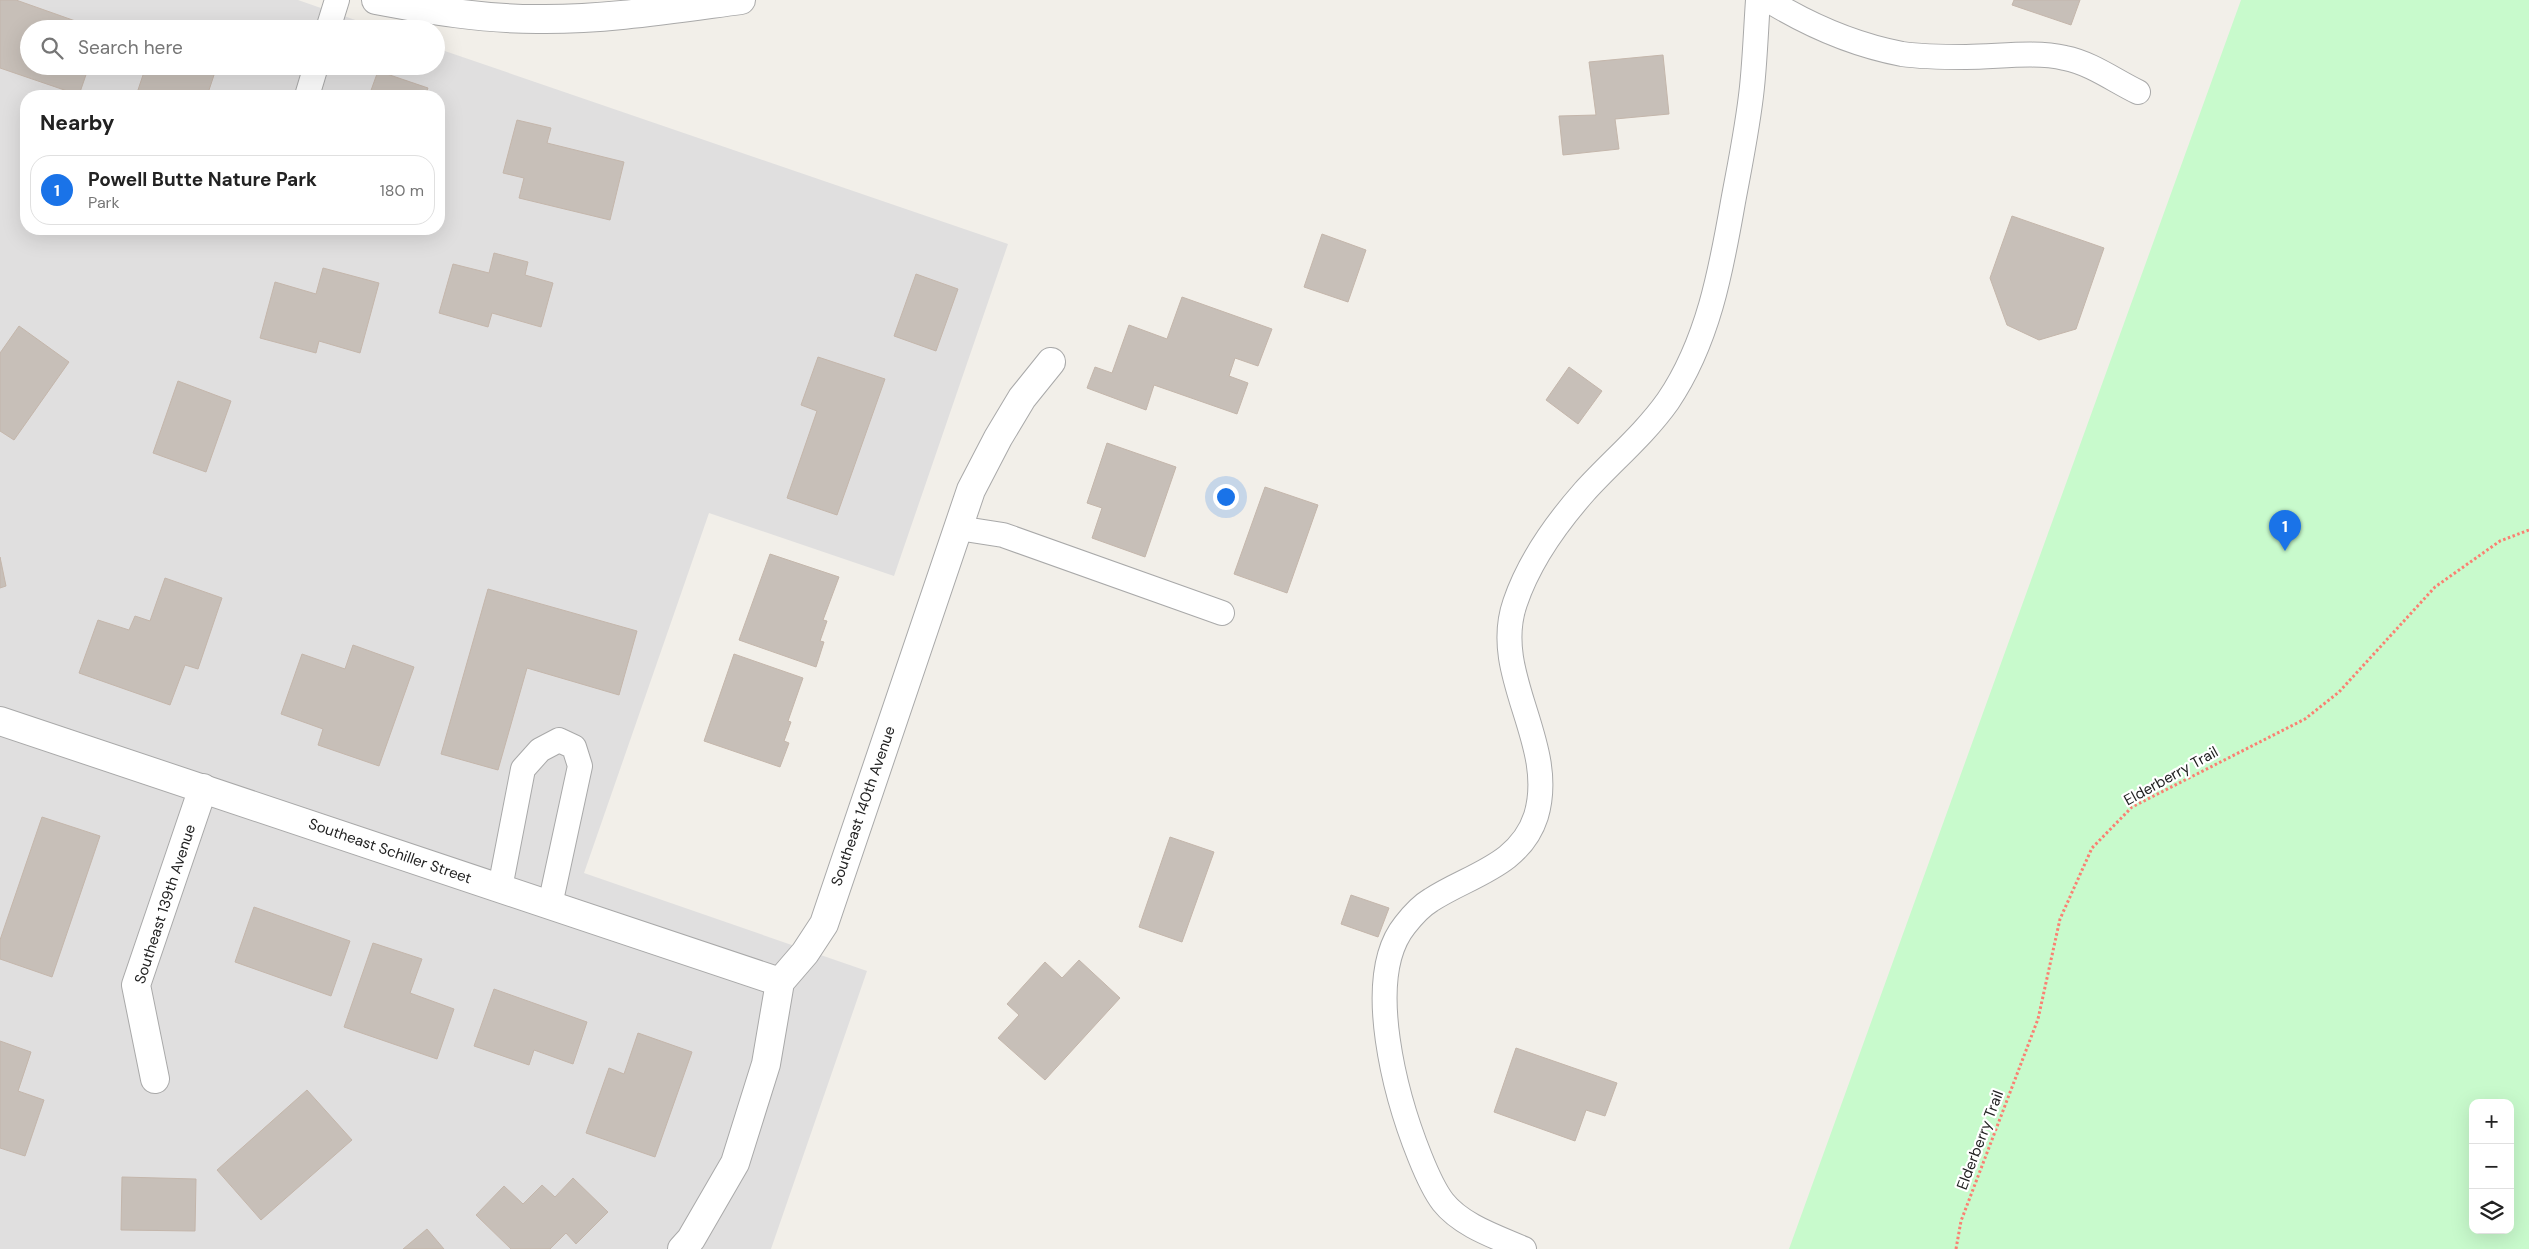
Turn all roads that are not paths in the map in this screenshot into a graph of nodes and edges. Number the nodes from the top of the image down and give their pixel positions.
1 (337, 0) edge
2 (376, 0) edge
3 (741, 0) edge
4 (1758, 0) edge
5 (1768, 0) edge
6 (331, 20) edge
7 (313, 75) edge
8 (308, 90) edge
9 (2138, 92) dead end
10 (1051, 362) dead end
11 (958, 528) junction
12 (1222, 613) dead end
13 (0, 721) edge
14 (203, 788) junction
15 (500, 888) junction
16 (550, 905) junction
17 (780, 982) junction
18 (155, 1079) dead end
19 (682, 1249) edge
20 (1524, 1249) edge

1 - 6 lane
2 - 3 street
4 - 20 lane
5 - 9 lane
7 - 8 lane
10 - 11 street, Southeast 140th Avenue
11 - 12 lane
11 - 17 street, Southeast 140th Avenue
13 - 14 street, Southeast Schiller Street
14 - 15 street, Southeast Schiller Street
14 - 18 street, Southeast 139th Avenue
15 - 16 street, Southeast Schiller Street
15 - 16 lane
16 - 17 street, Southeast Schiller Street
17 - 19 street, Southeast 140th Avenue

